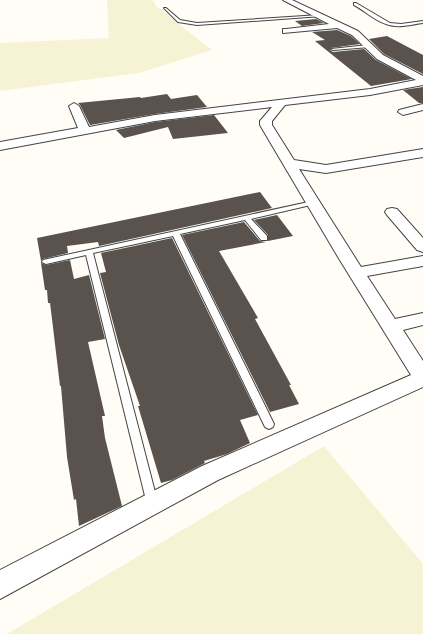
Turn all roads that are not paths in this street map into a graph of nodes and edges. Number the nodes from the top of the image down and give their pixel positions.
1 (286, 0) edge
2 (355, 4) dead end
3 (165, 9) dead end
4 (320, 16) junction
5 (423, 22) edge
6 (340, 25) junction
7 (286, 31) dead end
8 (368, 46) junction
9 (333, 50) dead end
10 (423, 81) edge
11 (281, 102) junction
12 (74, 106) dead end
13 (423, 107) edge
14 (403, 112) dead end
15 (86, 130) junction
16 (0, 146) edge
17 (423, 153) edge
18 (288, 163) junction
19 (313, 203) junction
20 (392, 212) dead end
21 (247, 218) junction
22 (175, 233) junction
23 (264, 238) dead end
24 (423, 247) edge
25 (89, 252) junction
26 (46, 262) dead end
27 (423, 262) edge
28 (356, 273) junction
29 (423, 319) edge
30 (391, 327) junction
31 (423, 378) edge
32 (269, 424) dead end
33 (149, 492) dead end
34 (0, 585) edge

1 - 4 street
2 - 5 lane
3 - 4 lane
4 - 6 street
6 - 7 street
6 - 8 street
8 - 9 lane
8 - 10 street
10 - 11 street
11 - 15 street
11 - 18 street
12 - 15 street
13 - 14 street
15 - 16 street
17 - 18 street
18 - 19 street
19 - 21 lane
19 - 28 street
20 - 24 street
21 - 22 lane
21 - 23 lane
22 - 25 lane
22 - 32 lane
25 - 26 lane
25 - 33 lane
27 - 28 street
28 - 30 street
29 - 30 street
30 - 31 street
31 - 34 street

